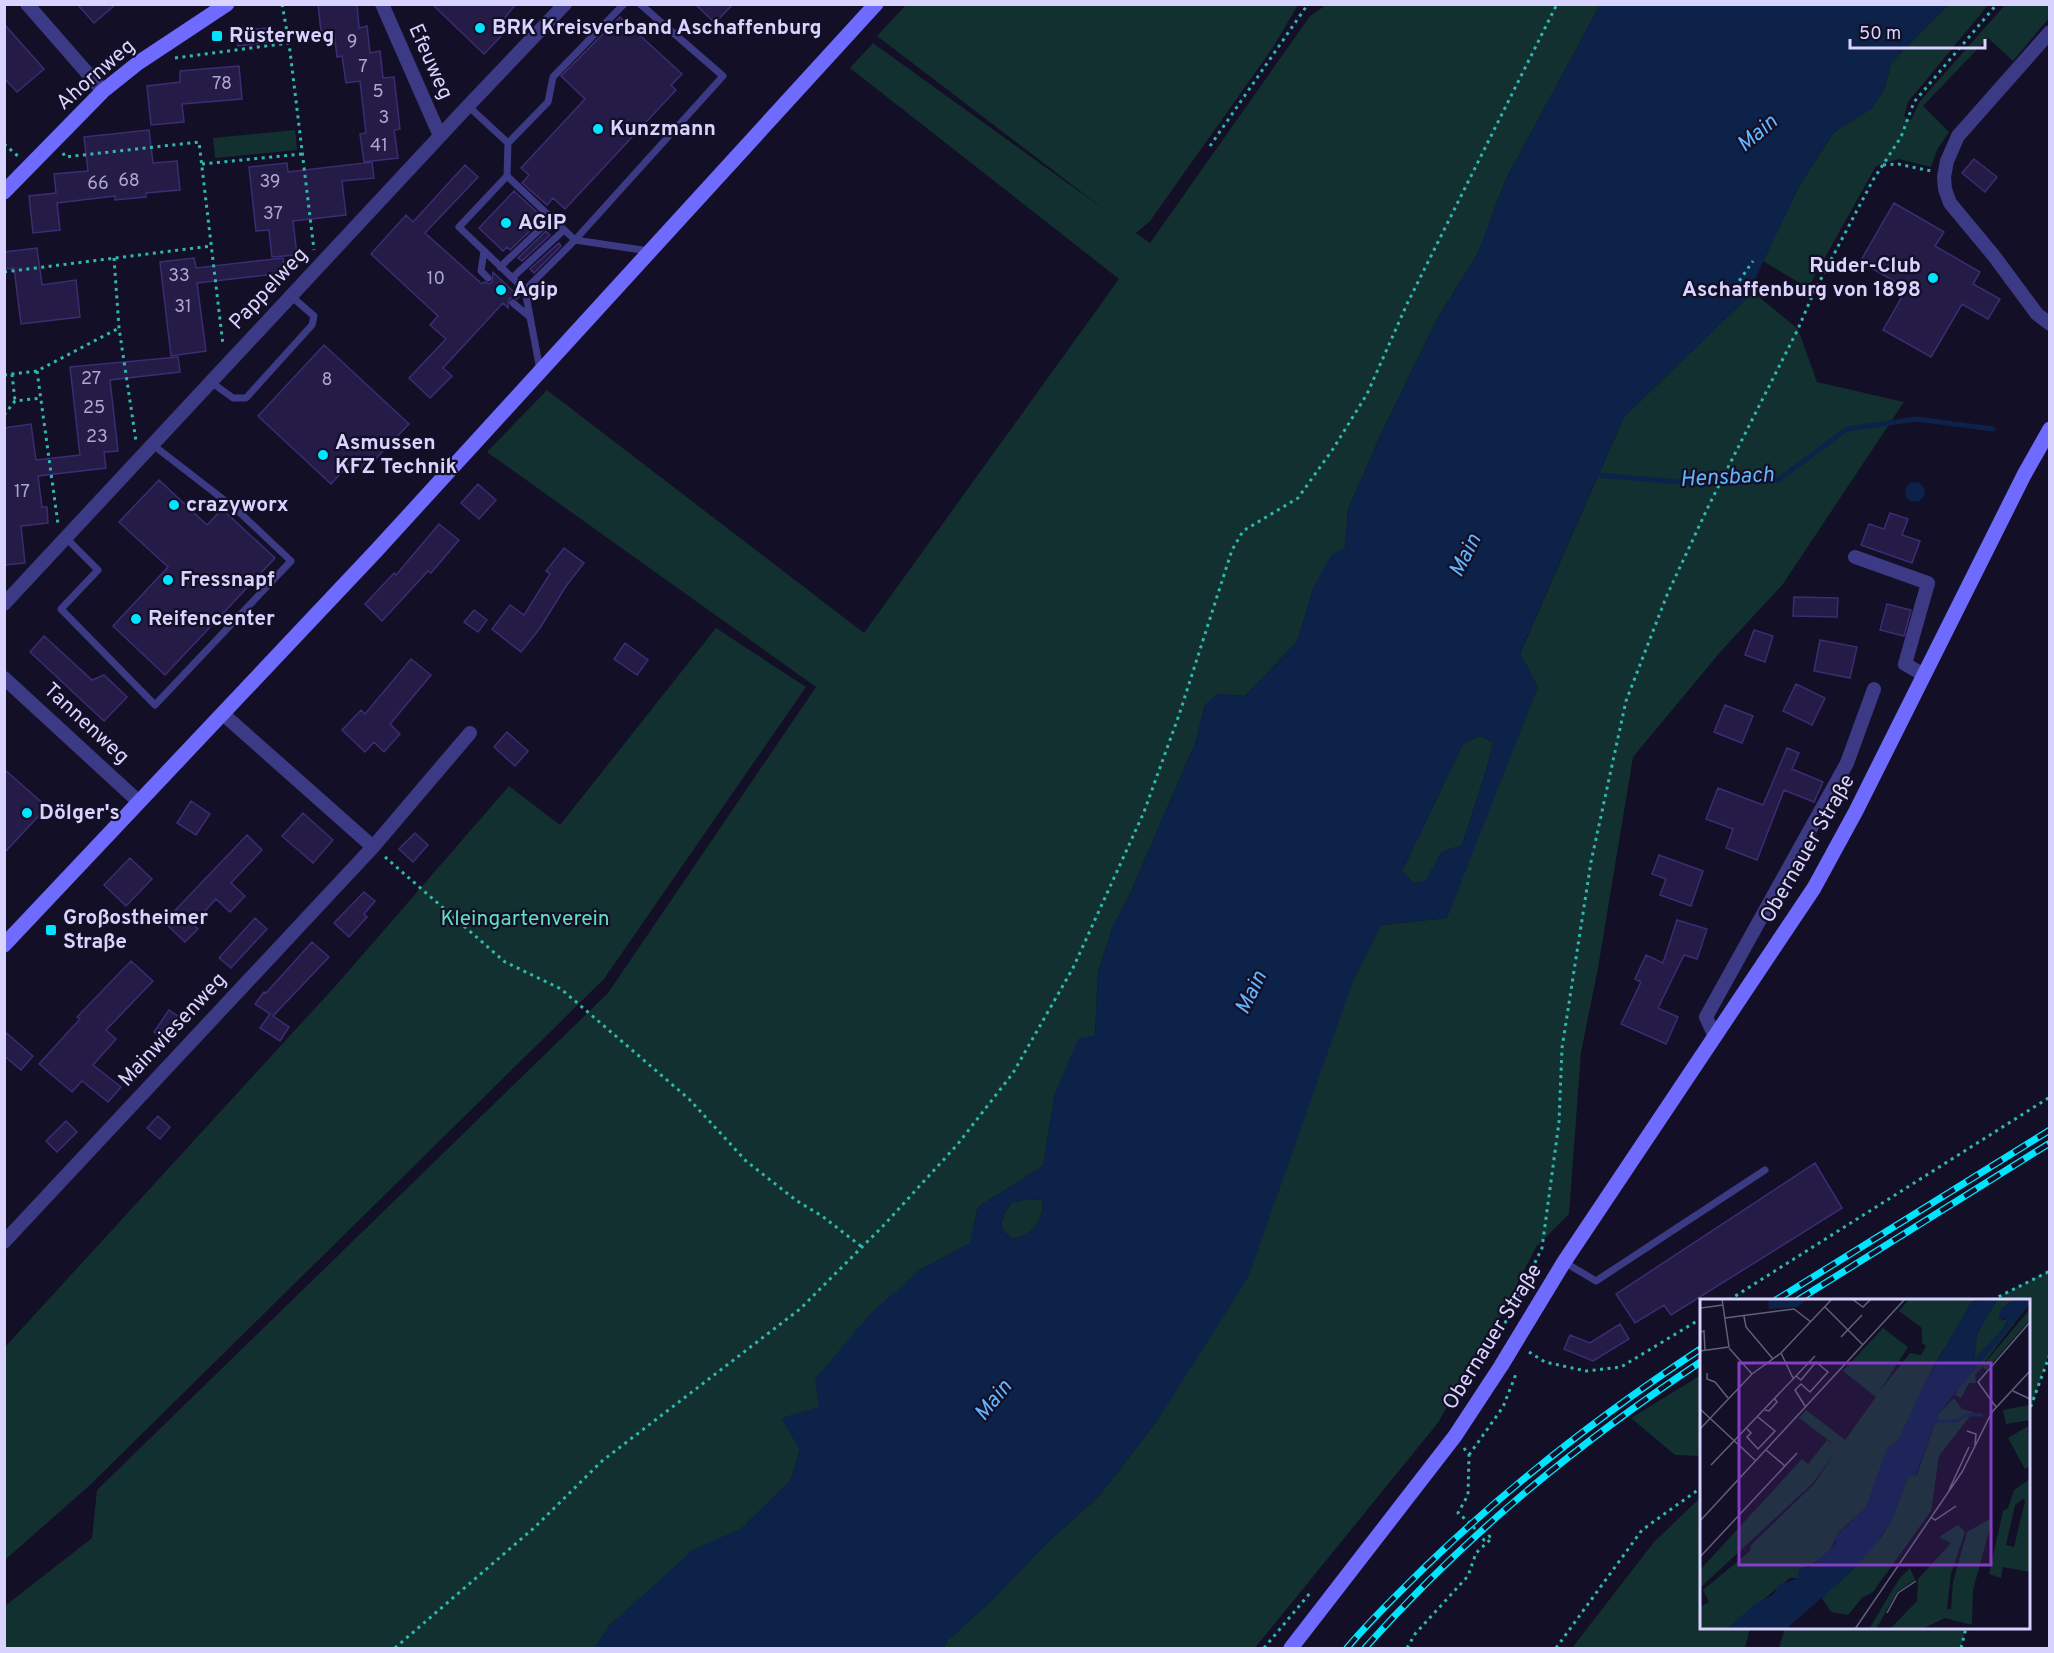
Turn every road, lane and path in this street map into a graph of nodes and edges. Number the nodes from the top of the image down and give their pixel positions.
1 (27, 4) edge
2 (227, 4) edge
3 (282, 4) edge
4 (381, 4) edge
5 (565, 4) edge
6 (624, 4) edge
7 (640, 4) edge
8 (876, 4) edge
9 (1308, 4) edge
10 (1557, 4) edge
11 (1997, 4) edge
12 (2049, 33) edge
13 (289, 43) junction
14 (173, 59) dead end
15 (103, 91) junction
16 (468, 106) junction
17 (440, 136) junction
18 (57, 137) junction
19 (508, 143) junction
20 (1210, 146) dead end
21 (302, 154) junction
22 (202, 164) junction
23 (1883, 165) junction
24 (507, 176) junction
25 (1944, 177) junction
26 (4, 192) edge
27 (552, 218) junction
28 (564, 230) junction
29 (575, 240) junction
30 (211, 246) junction
31 (484, 251) junction
32 (652, 251) junction
33 (114, 258) junction
34 (1754, 261) dead end
35 (500, 267) junction
36 (316, 269) junction
37 (4, 272) edge
38 (488, 278) dead end
39 (512, 278) junction
40 (1735, 287) dead end
41 (525, 290) junction
42 (291, 296) junction
43 (513, 303) dead end
44 (530, 317) junction
45 (2049, 324) edge
46 (119, 328) junction
47 (225, 367) junction
48 (37, 371) junction
49 (540, 371) junction
50 (12, 374) junction
51 (4, 375) edge
52 (211, 382) junction
53 (41, 398) junction
54 (15, 401) junction
55 (4, 415) edge
56 (2049, 429) edge
57 (153, 445) junction
58 (139, 459) junction
59 (63, 541) junction
60 (1855, 557) dead end
61 (4, 604) edge
62 (1924, 675) junction
63 (4, 678) edge
64 (1874, 689) dead end
65 (223, 714) junction
66 (471, 733) dead end
67 (139, 802) junction
68 (373, 847) junction
69 (4, 945) edge
70 (1715, 1036) junction
71 (2049, 1097) edge
72 (1766, 1170) dead end
73 (4, 1242) edge
74 (862, 1247) junction
75 (1564, 1263) junction
76 (2049, 1271) edge
77 (1731, 1299) edge
78 (1994, 1299) edge
79 (1700, 1319) edge
80 (1514, 1344) junction
81 (2049, 1354) edge
82 (1479, 1367) dead end
83 (1518, 1370) dead end
84 (2030, 1408) edge
85 (1455, 1436) junction
86 (1469, 1455) junction
87 (1700, 1488) edge
88 (1966, 1629) edge
89 (395, 1648) edge
90 (1291, 1648) edge
91 (1407, 1648) edge
92 (1556, 1648) edge
93 (1961, 1648) edge

1 - 15 street
2 - 15 main road, Ahornweg
3 - 13 path
4 - 17 street, Efeuweg
5 - 16 street, Pappelweg
6 - 19 lane
7 - 29 lane
8 - 32 main road
9 - 20 path
10 - 74 path
11 - 23 path
12 - 25 street
13 - 14 path
13 - 21 path
15 - 18 main road, Ahornweg
16 - 17 street, Pappelweg
16 - 19 lane
17 - 36 street, Pappelweg
18 - 22 path
18 - 26 main road, Ahornweg
19 - 24 lane
21 - 22 path
21 - 36 path
22 - 30 path
23 - 25 path
23 - 82 path
24 - 27 lane
24 - 31 lane
25 - 45 street
27 - 28 lane
27 - 35 lane
28 - 29 lane
28 - 39 lane
29 - 32 lane
29 - 41 lane
30 - 33 path
30 - 47 path
31 - 35 lane
31 - 38 lane
32 - 49 main road
33 - 37 path
33 - 46 path
34 - 40 path
35 - 39 lane
36 - 42 street, Pappelweg
39 - 41 lane
41 - 44 lane
42 - 47 street, Pappelweg
42 - 52 lane
43 - 44 lane
44 - 49 lane
46 - 48 path
46 - 58 path
47 - 52 street, Pappelweg
48 - 50 path
48 - 53 path
49 - 65 main road
50 - 51 path
50 - 54 path
52 - 57 street, Pappelweg
53 - 54 path
53 - 59 path
54 - 55 path
56 - 62 main road, Obernauer Straße
57 - 58 street, Pappelweg
57 - 59 lane
58 - 59 street, Pappelweg
59 - 61 street, Pappelweg
60 - 62 street
62 - 70 main road, Obernauer Straße
63 - 67 street, Tannenweg
64 - 70 street, Obernauer Straße
65 - 67 main road
65 - 68 street
66 - 68 street, Mainwiesenweg
67 - 69 main road
68 - 73 street, Mainwiesenweg
68 - 74 path
70 - 75 main road, Obernauer Straße
71 - 77 path
72 - 75 lane
74 - 89 path
75 - 80 main road, Obernauer Straße
76 - 78 path
79 - 80 path
80 - 85 main road, Obernauer Straße
81 - 84 path
83 - 86 path
85 - 86 path
85 - 90 main road, Obernauer Straße
86 - 91 path
87 - 92 path
88 - 93 path

